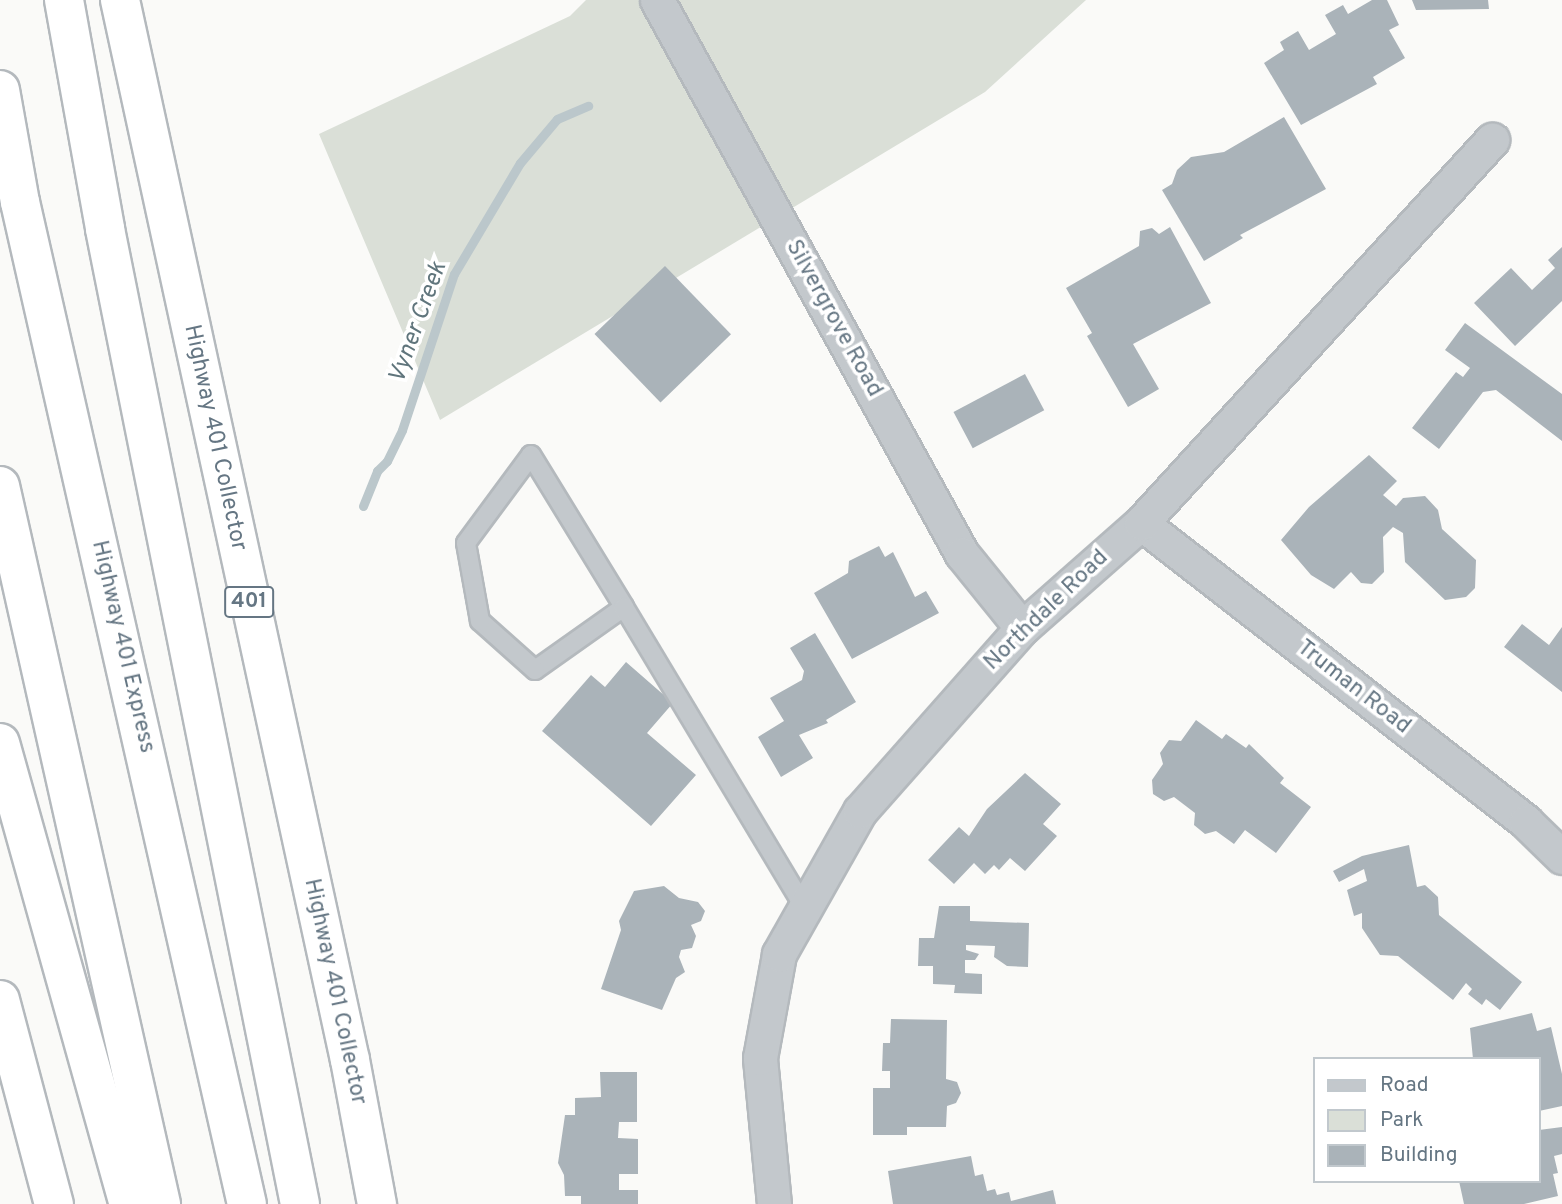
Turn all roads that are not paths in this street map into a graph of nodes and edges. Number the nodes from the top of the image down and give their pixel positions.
1 (64, 0) edge
2 (120, 0) edge
3 (657, 0) edge
4 (0, 90) edge
5 (1492, 140) dead end
6 (0, 486) edge
7 (1141, 523) junction
8 (624, 607) junction
9 (1022, 628) junction
10 (0, 743) edge
11 (1562, 857) edge
12 (805, 908) junction
13 (0, 1000) edge
14 (350, 1060) junction
15 (54, 1204) edge
16 (129, 1204) edge
17 (161, 1204) edge
18 (247, 1204) edge
19 (300, 1204) edge
20 (377, 1204) edge
21 (391, 1204) edge
22 (774, 1204) edge

1 - 19 highway
2 - 14 highway, Highway 401 Collector / 401
3 - 9 street, Silvergrove Road
4 - 18 highway, Highway 401 Express
5 - 7 street, Northdale Road
6 - 17 highway
7 - 9 street, Northdale Road
7 - 11 street, Truman Road
8 - 8 lane
8 - 12 lane
9 - 12 street, Northdale Road
10 - 16 highway
12 - 22 street, Northdale Road
13 - 15 highway
14 - 20 highway, Highway 401 Collector / 401
14 - 21 highway

